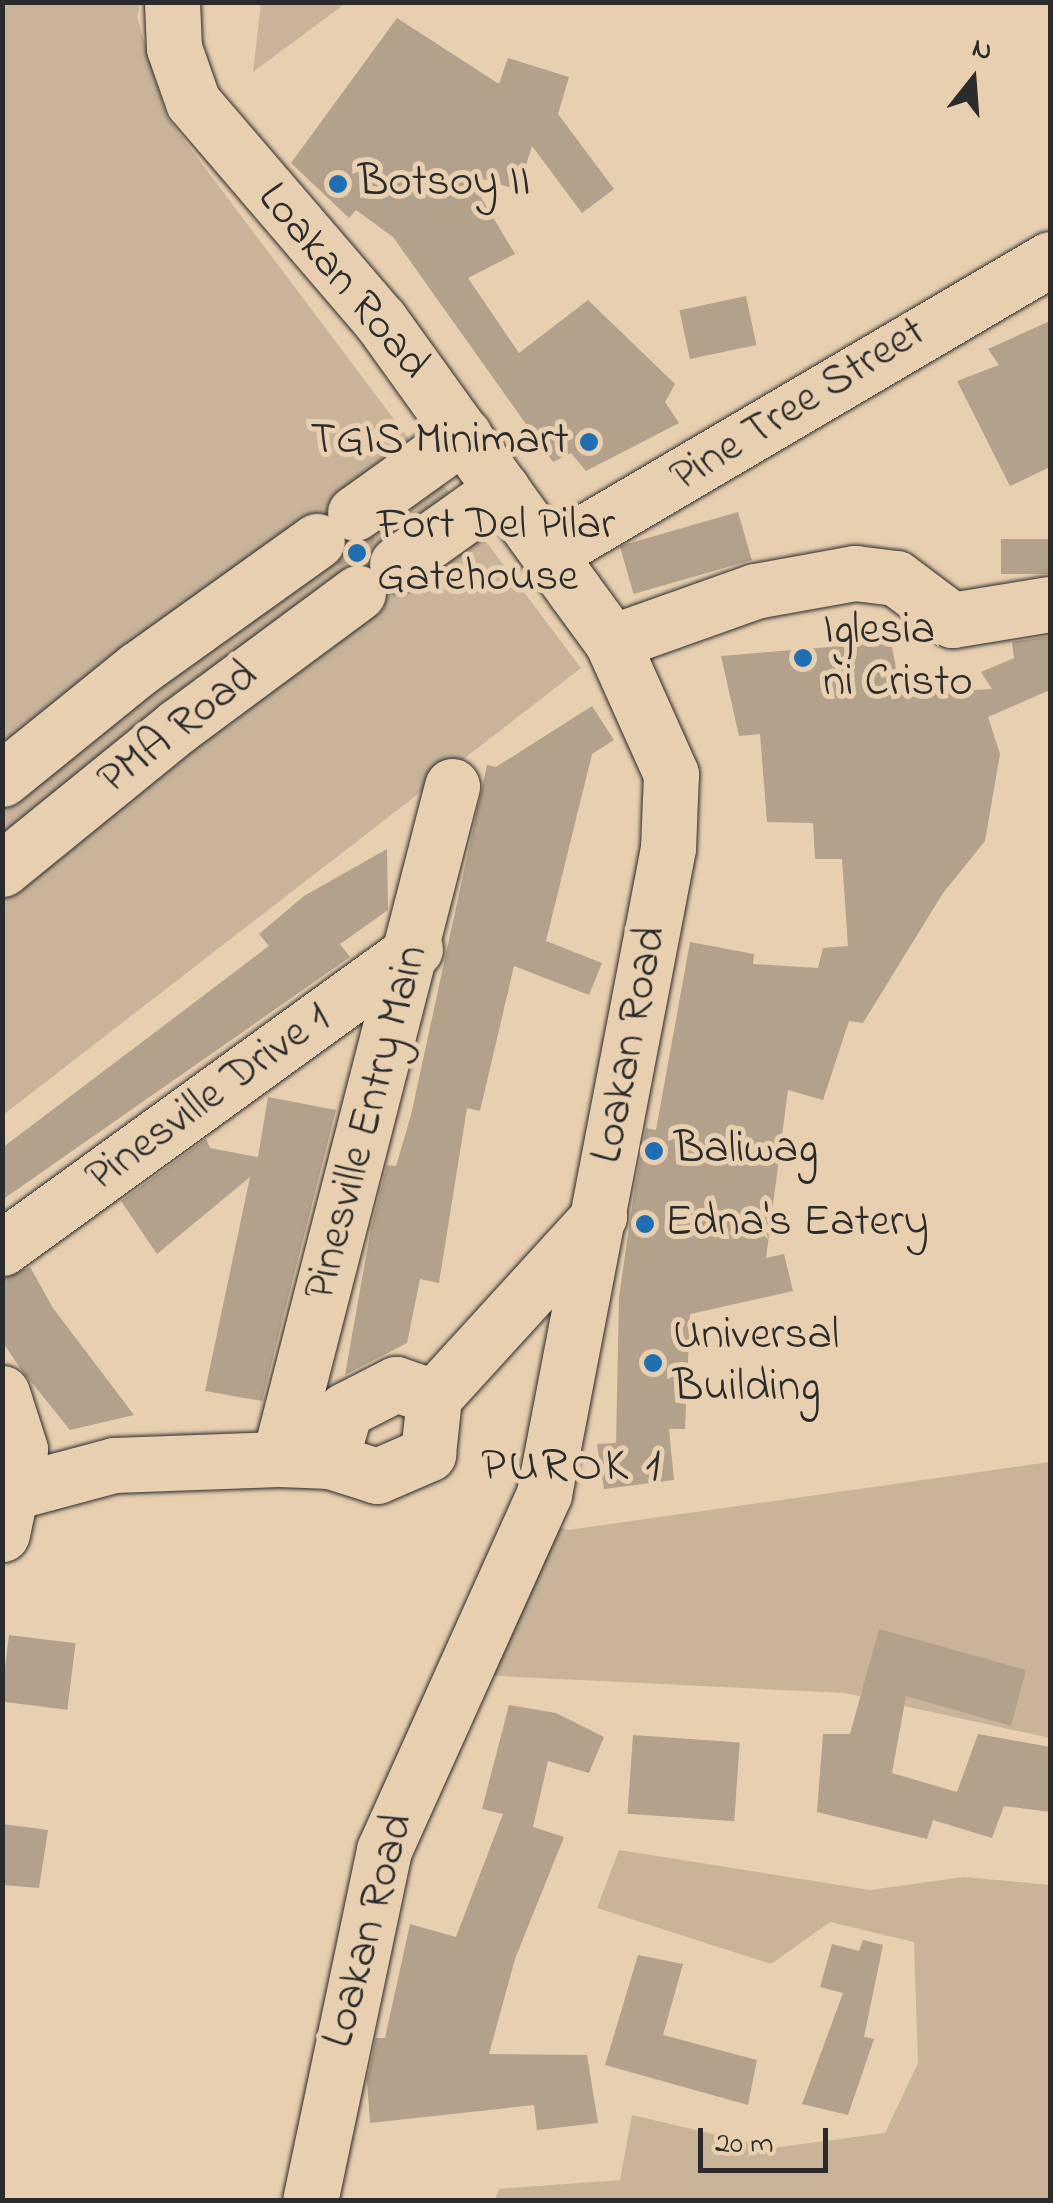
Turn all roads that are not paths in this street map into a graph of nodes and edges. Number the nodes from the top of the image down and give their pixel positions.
1 (172, 2) edge
2 (1050, 258) edge
3 (464, 436) junction
4 (502, 489) junction
5 (548, 554) junction
6 (1050, 604) edge
7 (180, 639) junction
8 (612, 642) junction
9 (222, 692) junction
10 (2, 779) edge
11 (452, 786) dead end
12 (2, 870) edge
13 (415, 949) junction
14 (599, 1216) junction
15 (2, 1248) edge
16 (2, 1393) edge
17 (305, 1460) junction
18 (7, 1505) edge
19 (310, 2200) edge

1 - 3 street, Loakan Road
2 - 5 street, Pine Tree Street
3 - 4 street, Loakan Road
3 - 7 street, PMA Road
4 - 5 street, Loakan Road
4 - 9 street, PMA Road
5 - 8 street, Loakan Road
6 - 8 street
7 - 9 street
7 - 10 street, PMA Road
8 - 14 street, Loakan Road
9 - 12 street, PMA Road
11 - 13 street, Pinesville Entry Main
13 - 15 street, Pinesville Drive 1
13 - 17 street, Pinesville Entry Main
14 - 17 street
14 - 19 street, Loakan Road
16 - 18 street
17 - 18 street

